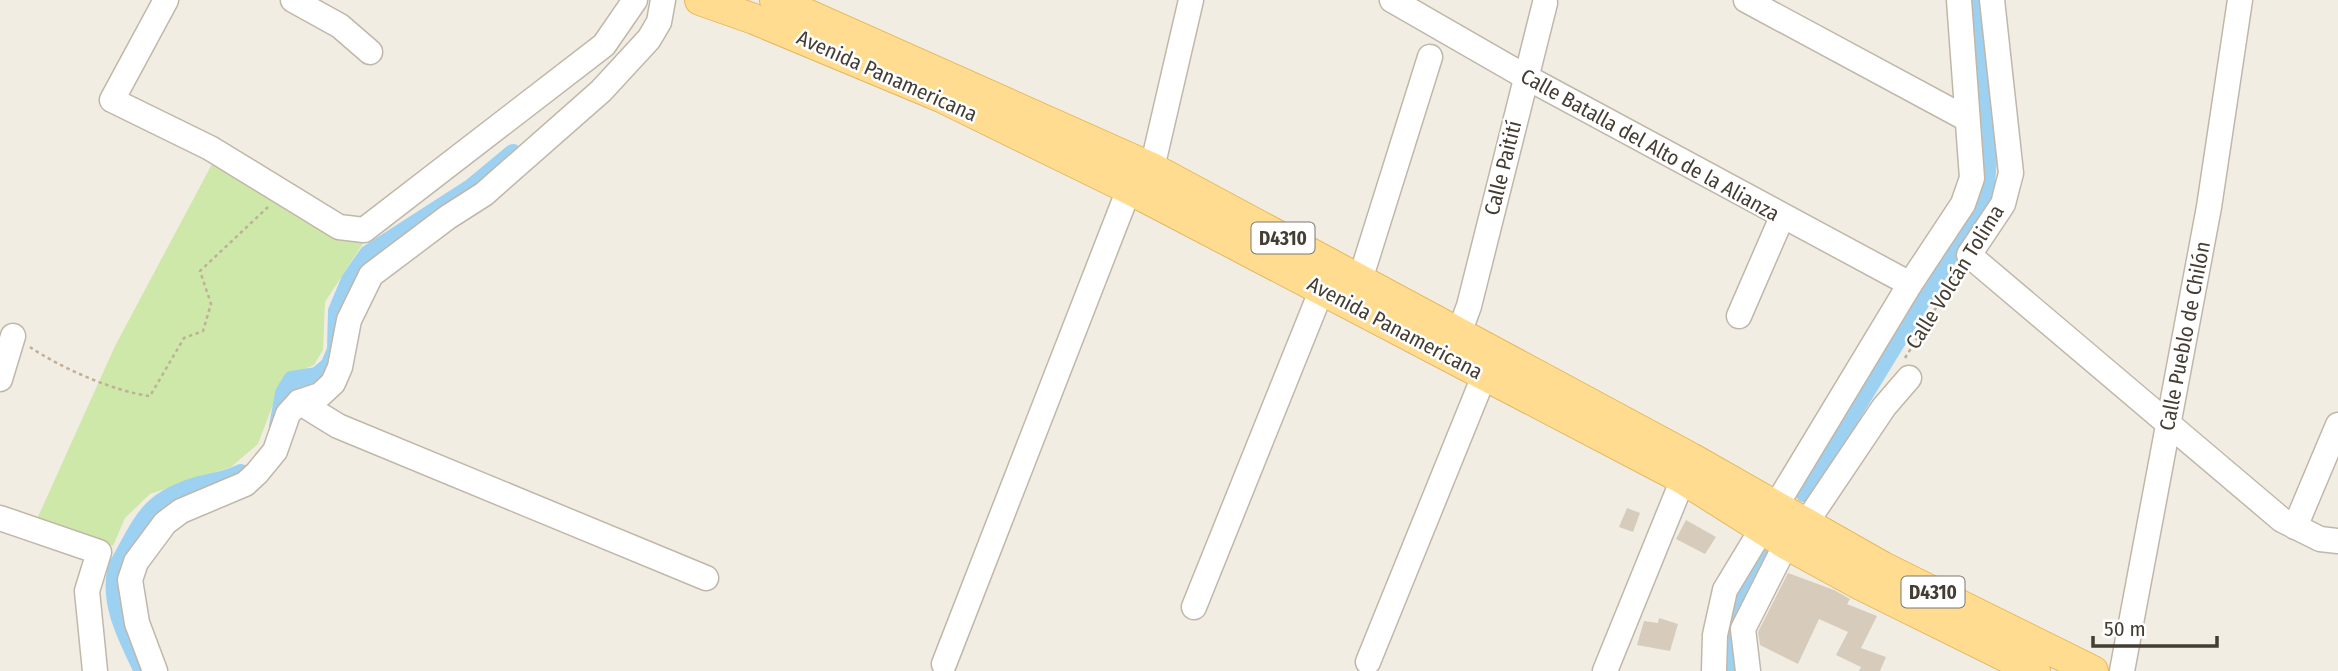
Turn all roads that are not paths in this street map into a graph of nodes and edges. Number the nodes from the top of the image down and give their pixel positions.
1 (166, 0) edge
2 (293, 0) edge
3 (635, 0) edge
4 (663, 0) edge
5 (700, 0) edge
6 (775, 0) edge
7 (1191, 0) edge
8 (1392, 0) edge
9 (1746, 0) edge
10 (1959, 0) edge
11 (1992, 0) edge
12 (2240, 0) edge
13 (1545, 3) dead end
14 (370, 52) dead end
15 (1430, 57) dead end
16 (1526, 78) junction
17 (1967, 119) junction
18 (1152, 168) junction
19 (1129, 188) junction
20 (1782, 217) junction
21 (1360, 280) junction
22 (1910, 284) junction
23 (1322, 289) junction
24 (1739, 316) dead end
25 (1459, 333) junction
26 (13, 336) road end
27 (1484, 376) junction
28 (1909, 378) road end
29 (0, 379) edge
30 (299, 402) junction
31 (2169, 423) junction
32 (2338, 425) edge
33 (1683, 479) junction
34 (0, 518) edge
35 (1783, 526) junction
36 (2295, 527) junction
37 (2338, 541) edge
38 (706, 578) dead end
39 (1195, 607) dead end
40 (1368, 662) dead end
41 (944, 664) dead end
42 (95, 671) edge
43 (155, 671) edge
44 (1605, 671) edge
45 (1714, 671) edge
46 (1748, 671) edge
47 (2035, 671) edge
48 (2093, 671) edge
49 (2123, 671) edge

1 - 3 street
2 - 14 street
4 - 30 street
5 - 19 main road, Avenida Panamericana / D4310
6 - 18 main road, Avenida Panamericana / D4310
7 - 18 street
8 - 16 street, Calle Batalla del Alto de la Alianza
9 - 17 street
10 - 17 street, Calle Volcán Tolima
11 - 31 street, Calle Volcán Tolima
12 - 31 street, Calle Pueblo de Chilón
13 - 16 street, Calle Paitití
15 - 21 street
16 - 20 street, Calle Batalla del Alto de la Alianza
16 - 25 street, Calle Paitití
17 - 22 street, Calle Volcán Tolima
18 - 21 main road, Avenida Panamericana / D4310
19 - 23 main road, Avenida Panamericana / D4310
19 - 41 street
20 - 22 street, Calle Batalla del Alto de la Alianza
20 - 24 street
21 - 25 main road, Avenida Panamericana / D4310
22 - 35 street, Calle Volcán Tolima
23 - 27 main road, Avenida Panamericana / D4310
23 - 39 street
25 - 35 main road, Avenida Panamericana / D4310
26 - 29 street
27 - 33 main road, Avenida Panamericana / D4310
27 - 40 street
28 - 35 street, Calle Volcán Tolima
30 - 38 street
30 - 43 street
31 - 36 street
31 - 49 street, Calle Pueblo de Chilón
32 - 36 street
33 - 35 main road, Avenida Panamericana / D4310
33 - 44 street
34 - 42 street
35 - 45 street, Calle Volcán Tolima
35 - 46 street, Calle Volcán Tolima
35 - 47 main road, Avenida Panamericana / D4310
35 - 48 main road, Avenida Panamericana / D4310
36 - 37 street

